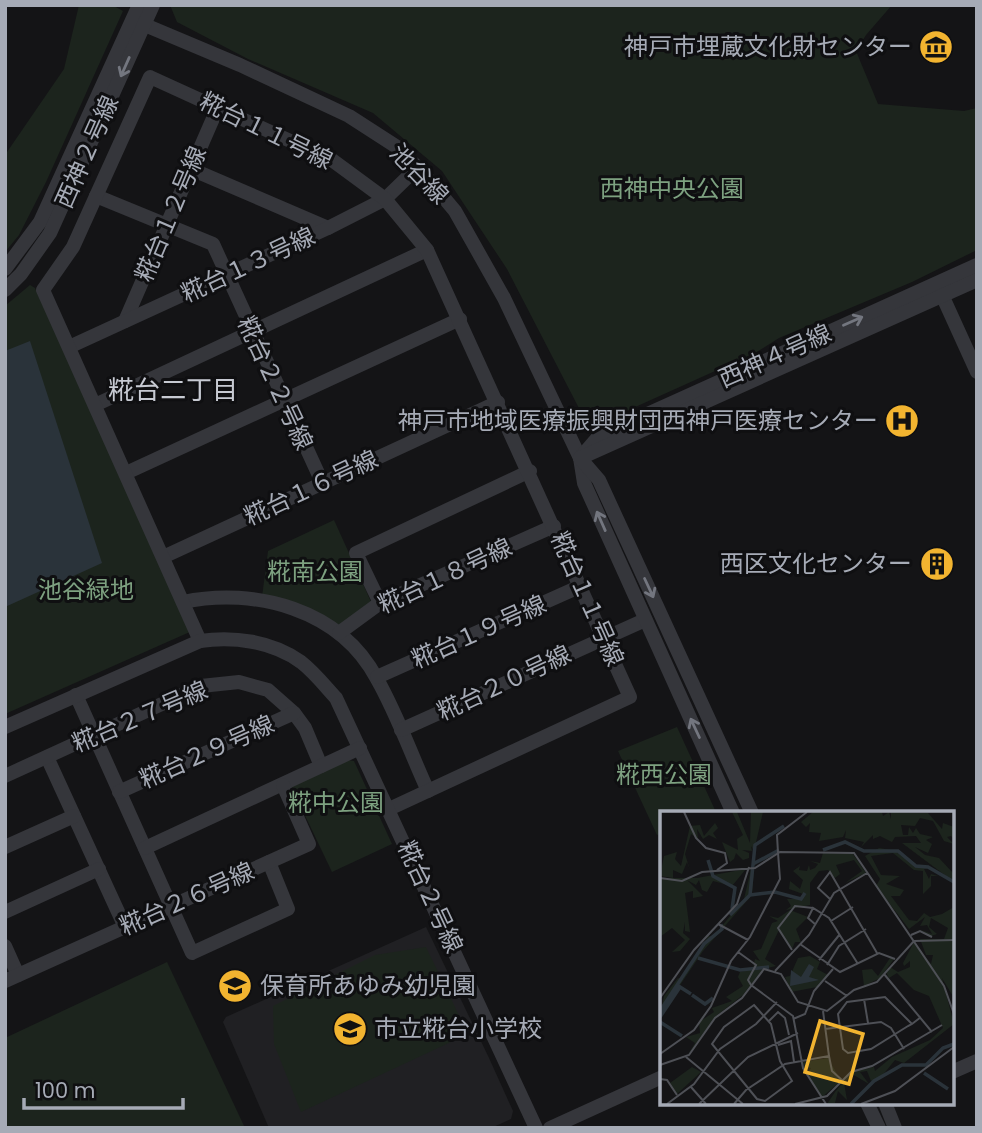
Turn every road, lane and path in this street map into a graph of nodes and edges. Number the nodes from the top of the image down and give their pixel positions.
1 (139, 5) edge
2 (153, 5) edge
3 (138, 23) junction
4 (218, 107) junction
5 (417, 168) junction
6 (191, 169) junction
7 (96, 195) junction
8 (384, 199) junction
9 (166, 225) junction
10 (328, 228) junction
11 (427, 250) junction
12 (977, 265) edge
13 (5, 269) edge
14 (226, 275) junction
15 (977, 280) edge
16 (5, 290) edge
17 (942, 295) junction
18 (460, 319) junction
19 (125, 321) junction
20 (253, 333) junction
21 (69, 347) junction
22 (977, 372) edge
23 (284, 401) junction
24 (498, 402) junction
25 (96, 405) junction
26 (580, 458) junction
27 (530, 471) junction
28 (126, 473) junction
29 (322, 482) junction
30 (554, 526) junction
31 (163, 557) junction
32 (581, 586) junction
33 (183, 602) junction
34 (380, 603) junction
35 (645, 620) junction
36 (339, 633) junction
37 (604, 638) junction
38 (200, 641) junction
39 (377, 677) junction
40 (76, 695) junction
41 (294, 713) junction
42 (5, 727) edge
43 (401, 730) junction
44 (94, 736) junction
45 (360, 748) junction
46 (47, 757) junction
47 (321, 766) junction
48 (5, 776) edge
49 (283, 785) junction
50 (428, 791) junction
51 (119, 792) junction
52 (389, 809) junction
53 (732, 811) edge
54 (751, 811) edge
55 (74, 816) junction
56 (5, 847) edge
57 (145, 848) junction
58 (269, 862) junction
59 (99, 869) junction
60 (172, 906) junction
61 (5, 912) edge
62 (125, 927) junction
63 (5, 946) edge
64 (12, 978) edge
65 (977, 1061) edge
66 (954, 1071) edge
67 (660, 1078) edge
68 (868, 1105) edge
69 (886, 1105) edge
70 (536, 1128) edge
71 (550, 1128) edge
72 (878, 1128) edge
73 (895, 1128) edge

1 - 3 street, 西神２号線
2 - 3 street, 西神２号線
3 - 5 street, 池谷線
3 - 13 street, 西神２号線
3 -> 16 street, 西神２号線
4 - 6 street, 糀台１２号線
4 - 7 street, 糀台１１号線
4 - 8 street, 糀台１１号線
5 - 8 street, 糀台１３号線
5 - 26 street, 池谷線
6 - 9 street, 糀台１２号線
6 - 10 street
7 - 9 street, 糀台２２号線
7 - 21 street, 糀台１１号線
8 - 10 street, 糀台１３号線
8 - 11 street, 糀台１１号線
9 - 14 street, 糀台２２号線
9 - 19 street, 糀台１２号線
10 - 14 street, 糀台１３号線
11 - 18 street, 糀台１１号線
11 - 20 street
26 -> 12 street, 西神４号線
14 - 19 street, 糀台１３号線
14 - 20 street, 糀台２２号線
15 - 17 street, 西神４号線
17 - 22 street
17 - 26 street, 西神４号線
18 - 23 street
18 - 24 street, 糀台１１号線
19 - 21 street, 糀台１３号線
20 - 23 street, 糀台２２号線
20 - 25 street
21 - 25 street, 糀台１１号線
23 - 28 street
23 - 29 street, 糀台２２号線
24 - 27 street, 糀台１１号線
24 - 29 street, 糀台１６号線
25 - 28 street, 糀台１１号線
35 -> 26 street
26 -> 54 street
27 - 30 street, 糀台１１号線
27 - 34 street
28 - 31 street, 糀台１１号線
29 - 31 street, 糀台１６号線
30 - 32 street, 糀台１１号線
30 - 34 street, 糀台１８号線
31 - 33 street, 糀台１１号線
32 - 37 street, 糀台１１号線
32 - 39 street, 糀台１９号線
33 - 36 street
33 - 38 street, 糀台１１号線
34 - 36 street, 糀台１８号線
35 - 37 street, 糀台２０号線
53 -> 35 street
36 - 39 street
37 - 43 street, 糀台２０号線
37 - 50 street, 糀台１１号線
38 - 40 street, 糀台２号線
38 - 45 street, 糀台２号線
39 - 43 street
40 - 42 street, 糀台２号線
40 - 44 street
41 - 44 street, 糀台２７号線
41 - 47 street, 糀台２７号線
41 - 51 street, 糀台２９号線
43 - 50 street
44 - 46 street, 糀台２７号線
44 - 51 street
45 - 47 street
45 - 52 street, 糀台２号線
46 - 48 street, 糀台２７号線
46 - 55 street
47 - 49 street
49 - 57 street
49 - 58 street, 糀台２６号線
50 - 52 street, 糀台１１号線
51 - 57 street
52 - 70 street, 糀台２号線
55 - 56 street
55 - 59 street
57 - 60 street
58 - 60 street, 糀台２６号線
58 - 60 street
59 - 61 street
59 - 62 street
60 - 62 street, 糀台２６号線
62 - 64 street, 糀台２６号線
63 - 64 street
65 - 66 street
67 - 71 street
68 - 72 street
69 - 73 street

